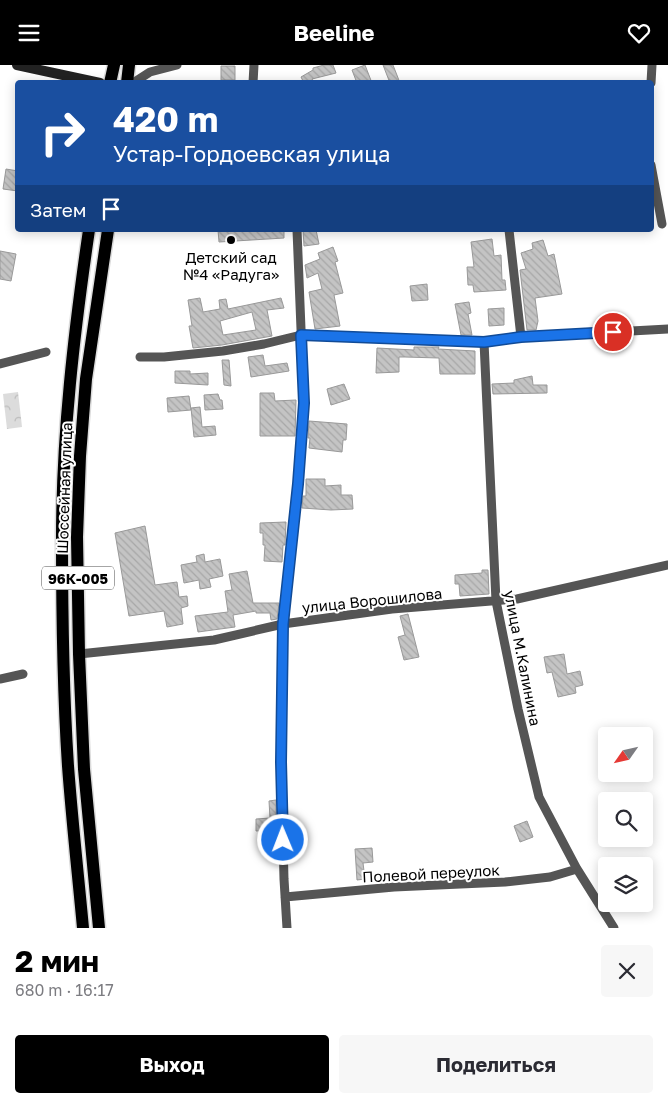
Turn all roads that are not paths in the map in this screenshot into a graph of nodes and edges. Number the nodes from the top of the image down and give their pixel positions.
1 (17, 65) edge
2 (114, 65) edge
3 (130, 65) edge
4 (177, 65) edge
5 (254, 65) edge
6 (652, 65) edge
7 (86, 80) edge
8 (111, 80) edge
9 (128, 80) edge
10 (137, 80) edge
11 (253, 80) edge
12 (651, 80) edge
13 (654, 181) edge
14 (662, 224) dead end
15 (89, 232) edge
16 (108, 232) edge
17 (297, 232) edge
18 (509, 232) edge
19 (668, 329) edge
20 (301, 335) junction
21 (521, 337) junction
22 (484, 342) junction
23 (46, 352) dead end
24 (140, 357) dead end
25 (0, 364) edge
26 (668, 565) edge
27 (496, 601) junction
28 (283, 624) junction
29 (79, 655) junction
30 (23, 674) dead end
31 (0, 679) edge
32 (577, 869) junction
33 (285, 897) junction
34 (83, 928) edge
35 (99, 928) edge
36 (287, 928) edge
37 (614, 928) edge

1 - 7 main road
2 - 8 main road
3 - 9 main road
4 - 10 street
5 - 11 street
6 - 12 street
13 - 14 street
15 - 34 main road, Шоссейная улица / 96К-005
16 - 29 main road, Шоссейная улица / 96К-005
17 - 20 street
18 - 21 street
19 - 21 street
20 - 22 street
20 - 24 street
20 - 28 street
21 - 22 street
22 - 27 street, улица М.Калинина
23 - 25 street
26 - 27 street, улица Ворошилова
27 - 28 street, улица Ворошилова
27 - 32 street, улица М.Калинина
28 - 29 street, улица Ворошилова
28 - 33 street
29 - 35 main road, Шоссейная улица / 96К-005
30 - 31 street
32 - 33 street, Полевой переулок
32 - 37 street, улица М.Калинина
33 - 36 street

